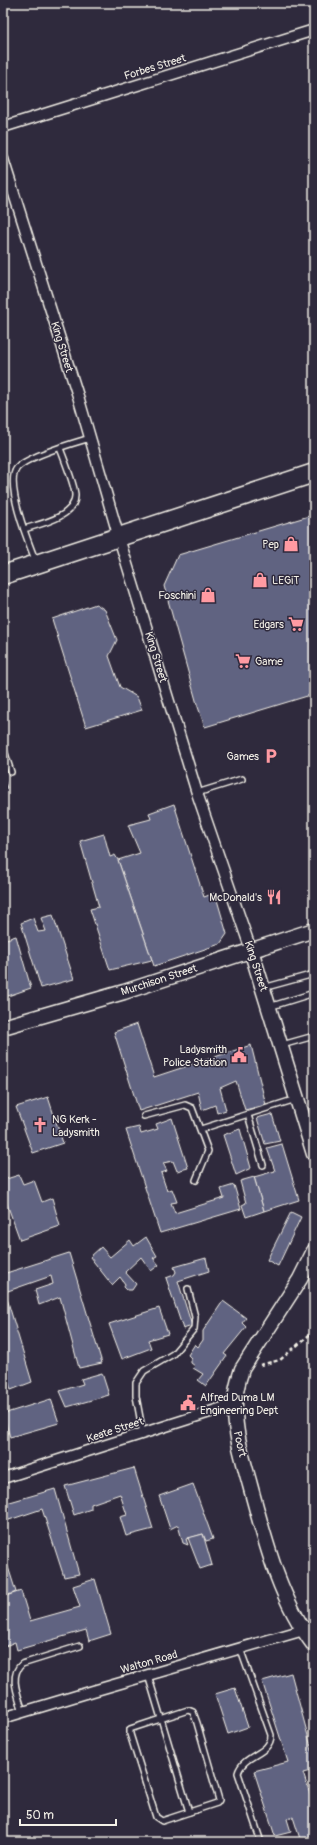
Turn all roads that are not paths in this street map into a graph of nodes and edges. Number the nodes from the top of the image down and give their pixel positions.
1 (314, 30) edge
2 (3, 126) edge
3 (3, 159) edge
4 (90, 438) junction
5 (60, 448) junction
6 (314, 473) edge
7 (24, 529) junction
8 (119, 538) junction
9 (37, 564) junction
10 (3, 575) edge
11 (3, 747) edge
12 (11, 772) dead end
13 (242, 779) dead end
14 (198, 793) junction
15 (314, 930) edge
16 (251, 950) junction
17 (314, 974) edge
18 (263, 988) junction
19 (314, 993) edge
20 (269, 1007) junction
21 (3, 1027) edge
22 (314, 1036) edge
23 (281, 1045) junction
24 (297, 1098) junction
25 (248, 1114) junction
26 (144, 1116) dead end
27 (201, 1129) junction
28 (314, 1154) edge
29 (263, 1165) dead end
30 (196, 1180) dead end
31 (314, 1251) edge
32 (188, 1289) dead end
33 (235, 1404) junction
34 (143, 1434) junction
35 (3, 1478) edge
36 (309, 1629) edge
37 (314, 1645) edge
38 (80, 1646) dead end
39 (240, 1648) junction
40 (148, 1675) junction
41 (23, 1712) junction
42 (3, 1718) edge
43 (161, 1718) junction
44 (189, 1812) junction
45 (261, 1842) edge

1 - 2 street, Forbes Street
3 - 4 street, King Street
4 - 5 lane
4 - 8 street, King Street
5 - 7 lane
5 - 7 lane
6 - 8 highway
7 - 9 lane
8 - 9 highway
8 - 14 street, King Street
9 - 10 highway
11 - 12 lane
13 - 14 lane
14 - 16 street, King Street
15 - 16 street, Murchison Street
16 - 18 street, King Street
16 - 21 street, Murchison Street
17 - 18 lane
18 - 20 street, King Street
19 - 20 lane
20 - 23 street, King Street
22 - 23 lane
23 - 24 street, King Street
24 - 25 lane
24 - 28 street, King Street
25 - 27 lane
25 - 29 lane
26 - 27 lane
27 - 30 lane
31 - 33 street, Poort
32 - 34 lane
33 - 34 street, Keate Street
33 - 36 street, Poort
34 - 35 street, Keate Street
36 - 37 street, Poort
36 - 39 street, Walton Road
38 - 41 lane
39 - 40 street, Walton Road
39 - 45 lane
40 - 41 street, Walton Road
40 - 43 lane
41 - 42 street, Walton Road
43 - 44 lane
43 - 44 lane
43 - 44 lane

